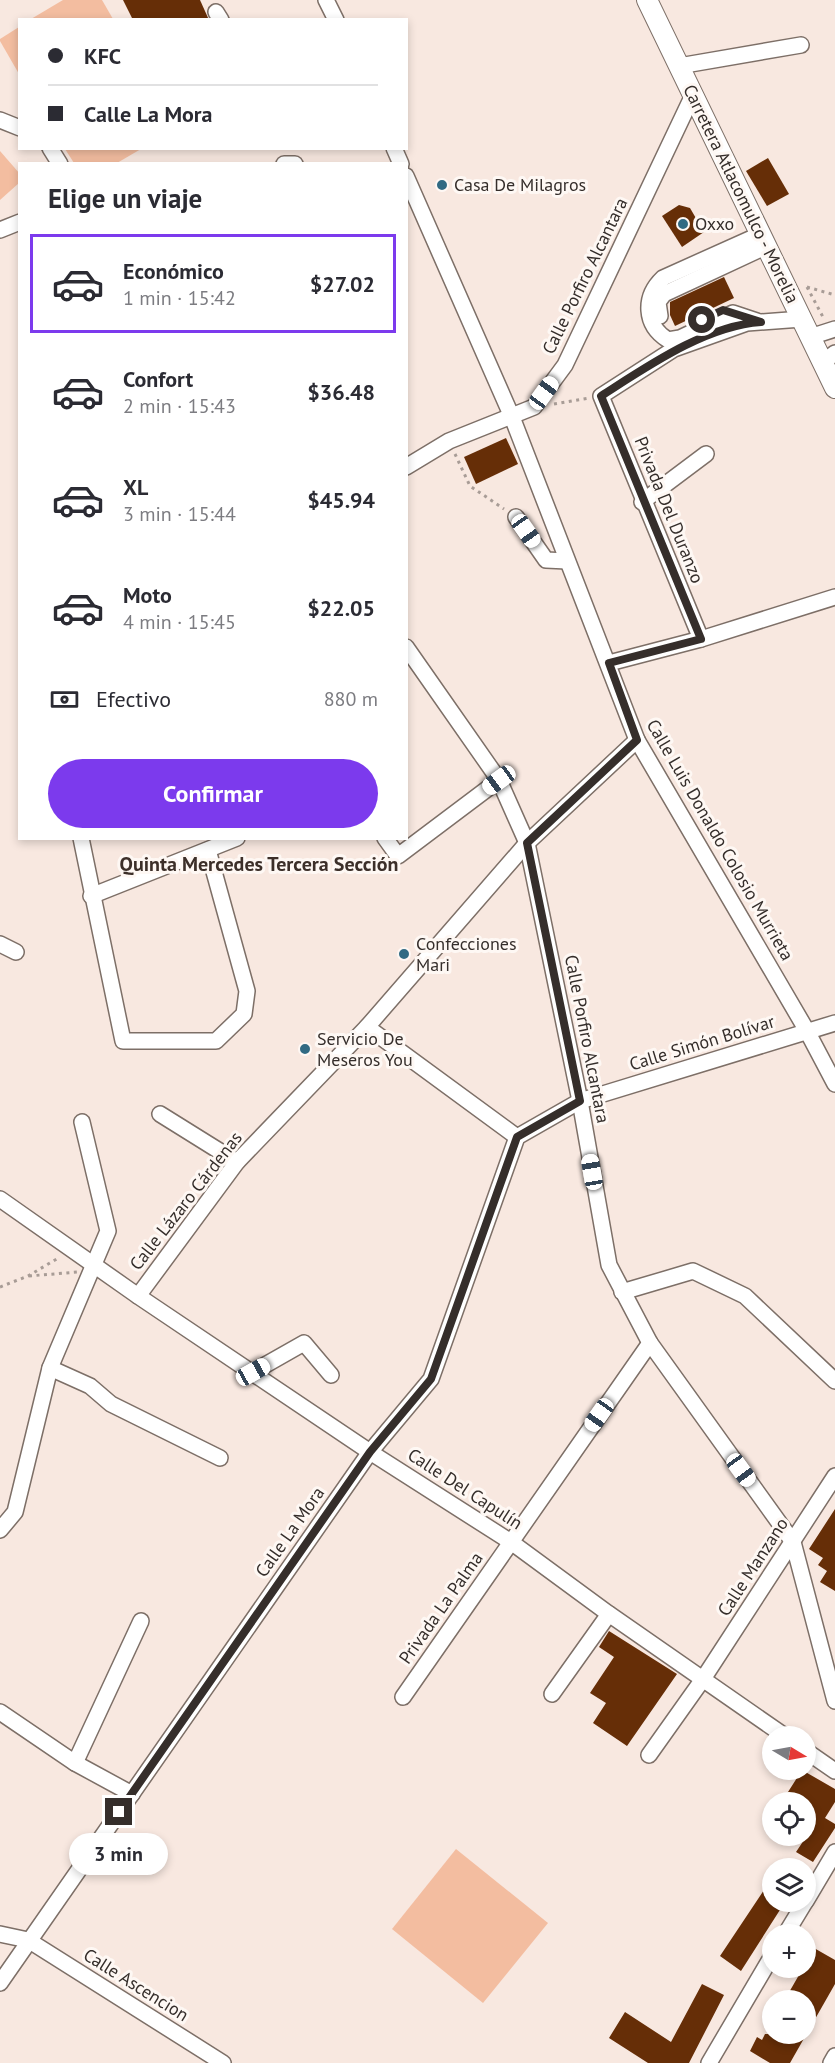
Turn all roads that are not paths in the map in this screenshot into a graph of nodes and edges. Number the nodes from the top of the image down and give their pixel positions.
1 (326, 0) edge
2 (647, 0) edge
3 (335, 18) edge
4 (801, 45) dead end
5 (679, 66) junction
6 (693, 95) junction
7 (0, 120) edge
8 (18, 127) edge
9 (408, 181) edge
10 (18, 223) edge
11 (0, 230) edge
12 (764, 240) junction
13 (802, 319) junction
14 (761, 322) junction
15 (832, 330) edge
16 (810, 337) junction
17 (829, 357) edge
18 (835, 388) edge
19 (512, 417) junction
20 (706, 454) dead end
21 (408, 465) edge
22 (642, 501) junction
23 (516, 517) road end
24 (567, 561) junction
25 (835, 597) edge
26 (701, 639) junction
27 (408, 649) edge
28 (609, 663) junction
29 (637, 740) junction
30 (499, 780) junction
31 (81, 840) edge
32 (232, 840) edge
33 (386, 840) edge
34 (527, 843) junction
35 (208, 850) junction
36 (91, 896) junction
37 (0, 944) edge
38 (16, 952) dead end
39 (835, 1023) edge
40 (366, 1027) junction
41 (807, 1031) junction
42 (835, 1084) edge
43 (580, 1101) junction
44 (160, 1114) dead end
45 (82, 1122) dead end
46 (517, 1137) junction
47 (237, 1162) junction
48 (0, 1199) edge
49 (91, 1267) junction
50 (622, 1292) junction
51 (138, 1296) junction
52 (650, 1343) junction
53 (50, 1368) junction
54 (253, 1372) junction
55 (331, 1375) dead end
56 (835, 1381) edge
57 (370, 1452) junction
58 (220, 1458) dead end
59 (835, 1476) edge
60 (0, 1530) edge
61 (511, 1542) junction
62 (793, 1542) junction
63 (609, 1614) junction
64 (141, 1620) dead end
65 (703, 1679) junction
66 (552, 1694) dead end
67 (403, 1697) dead end
68 (835, 1701) edge
69 (0, 1712) edge
70 (770, 1726) edge
71 (649, 1755) dead end
72 (816, 1758) edge
73 (75, 1763) junction
74 (835, 1771) edge
75 (132, 1794) junction
76 (835, 1852) edge
77 (816, 1883) edge
78 (0, 1934) edge
79 (28, 1940) junction
80 (762, 1973) edge
81 (0, 1983) edge
82 (835, 2056) edge
83 (223, 2063) edge
84 (709, 2063) edge
85 (831, 2063) edge

1 - 3 street
2 - 5 main road, Carretera Atlacomulco - Morelia
4 - 5 street
5 - 6 main road, Carretera Atlacomulco - Morelia
6 - 12 main road, Carretera Atlacomulco - Morelia
6 - 19 street, Calle Porfiro Alcantara
7 - 8 street
9 - 19 street, Calle Luis Donaldo Colosio Murrieta
10 - 11 street
12 - 13 main road, Carretera Atlacomulco - Morelia
12 - 14 street
13 - 14 street
13 - 16 main road, Carretera Atlacomulco - Morelia
14 - 22 street, Privada Del Duranzo
15 - 16 street
16 - 17 main road, Carretera Atlacomulco - Morelia
17 - 18 main road, Carretera Atlacomulco - Morelia
19 - 21 street, Calle Porfiro Alcantara
19 - 24 street, Calle Luis Donaldo Colosio Murrieta
20 - 22 street
22 - 26 street, Privada Del Duranzo
23 - 24 street
24 - 28 street, Calle Luis Donaldo Colosio Murrieta
25 - 26 street
26 - 28 street
27 - 30 street, Calle Porfiro Alcantara
28 - 29 street, Calle Luis Donaldo Colosio Murrieta
29 - 34 street, Calle Lázaro Cárdenas
29 - 41 street, Calle Luis Donaldo Colosio Murrieta
30 - 33 street
30 - 34 street, Calle Porfiro Alcantara
31 - 36 street
32 - 35 street
34 - 40 street, Calle Lázaro Cárdenas
34 - 43 street, Calle Porfiro Alcantara
35 - 36 street
35 - 36 street
37 - 38 street
39 - 41 street, Calle Simón Bolívar
40 - 46 street
40 - 47 street, Calle Lázaro Cárdenas
41 - 42 street, Calle Luis Donaldo Colosio Murrieta
41 - 43 street, Calle Simón Bolívar
43 - 46 street
43 - 50 street, Calle Porfiro Alcantara
44 - 47 street
45 - 49 street
46 - 57 street, Calle La Mora
47 - 51 street, Calle Lázaro Cárdenas
48 - 49 street, Calle Del Capulín
49 - 51 street, Calle Del Capulín
49 - 53 street
50 - 52 street, Calle Porfiro Alcantara
50 - 56 street
51 - 54 street, Calle Del Capulín
52 - 61 street, Privada La Palma
52 - 62 street, Calle Porfiro Alcantara
53 - 58 street
53 - 60 street
54 - 55 street
54 - 57 street, Calle Del Capulín
57 - 61 street, Calle Del Capulín
57 - 75 street, Calle La Mora
59 - 62 street, Calle Manzano
61 - 63 street, Calle Del Capulín
61 - 67 street, Privada La Palma
62 - 65 street, Calle Manzano
62 - 68 street, Calle Porfiro Alcantara
63 - 65 street, Calle Del Capulín
63 - 66 street
64 - 73 street
65 - 70 street, Calle Del Capulín
65 - 71 street, Calle Manzano
69 - 73 street
72 - 74 street
73 - 75 street
75 - 79 street, Calle La Mora
76 - 77 street
78 - 79 street
79 - 81 street, Calle La Mora
79 - 83 street, Calle Ascencion
80 - 84 street
82 - 85 street

